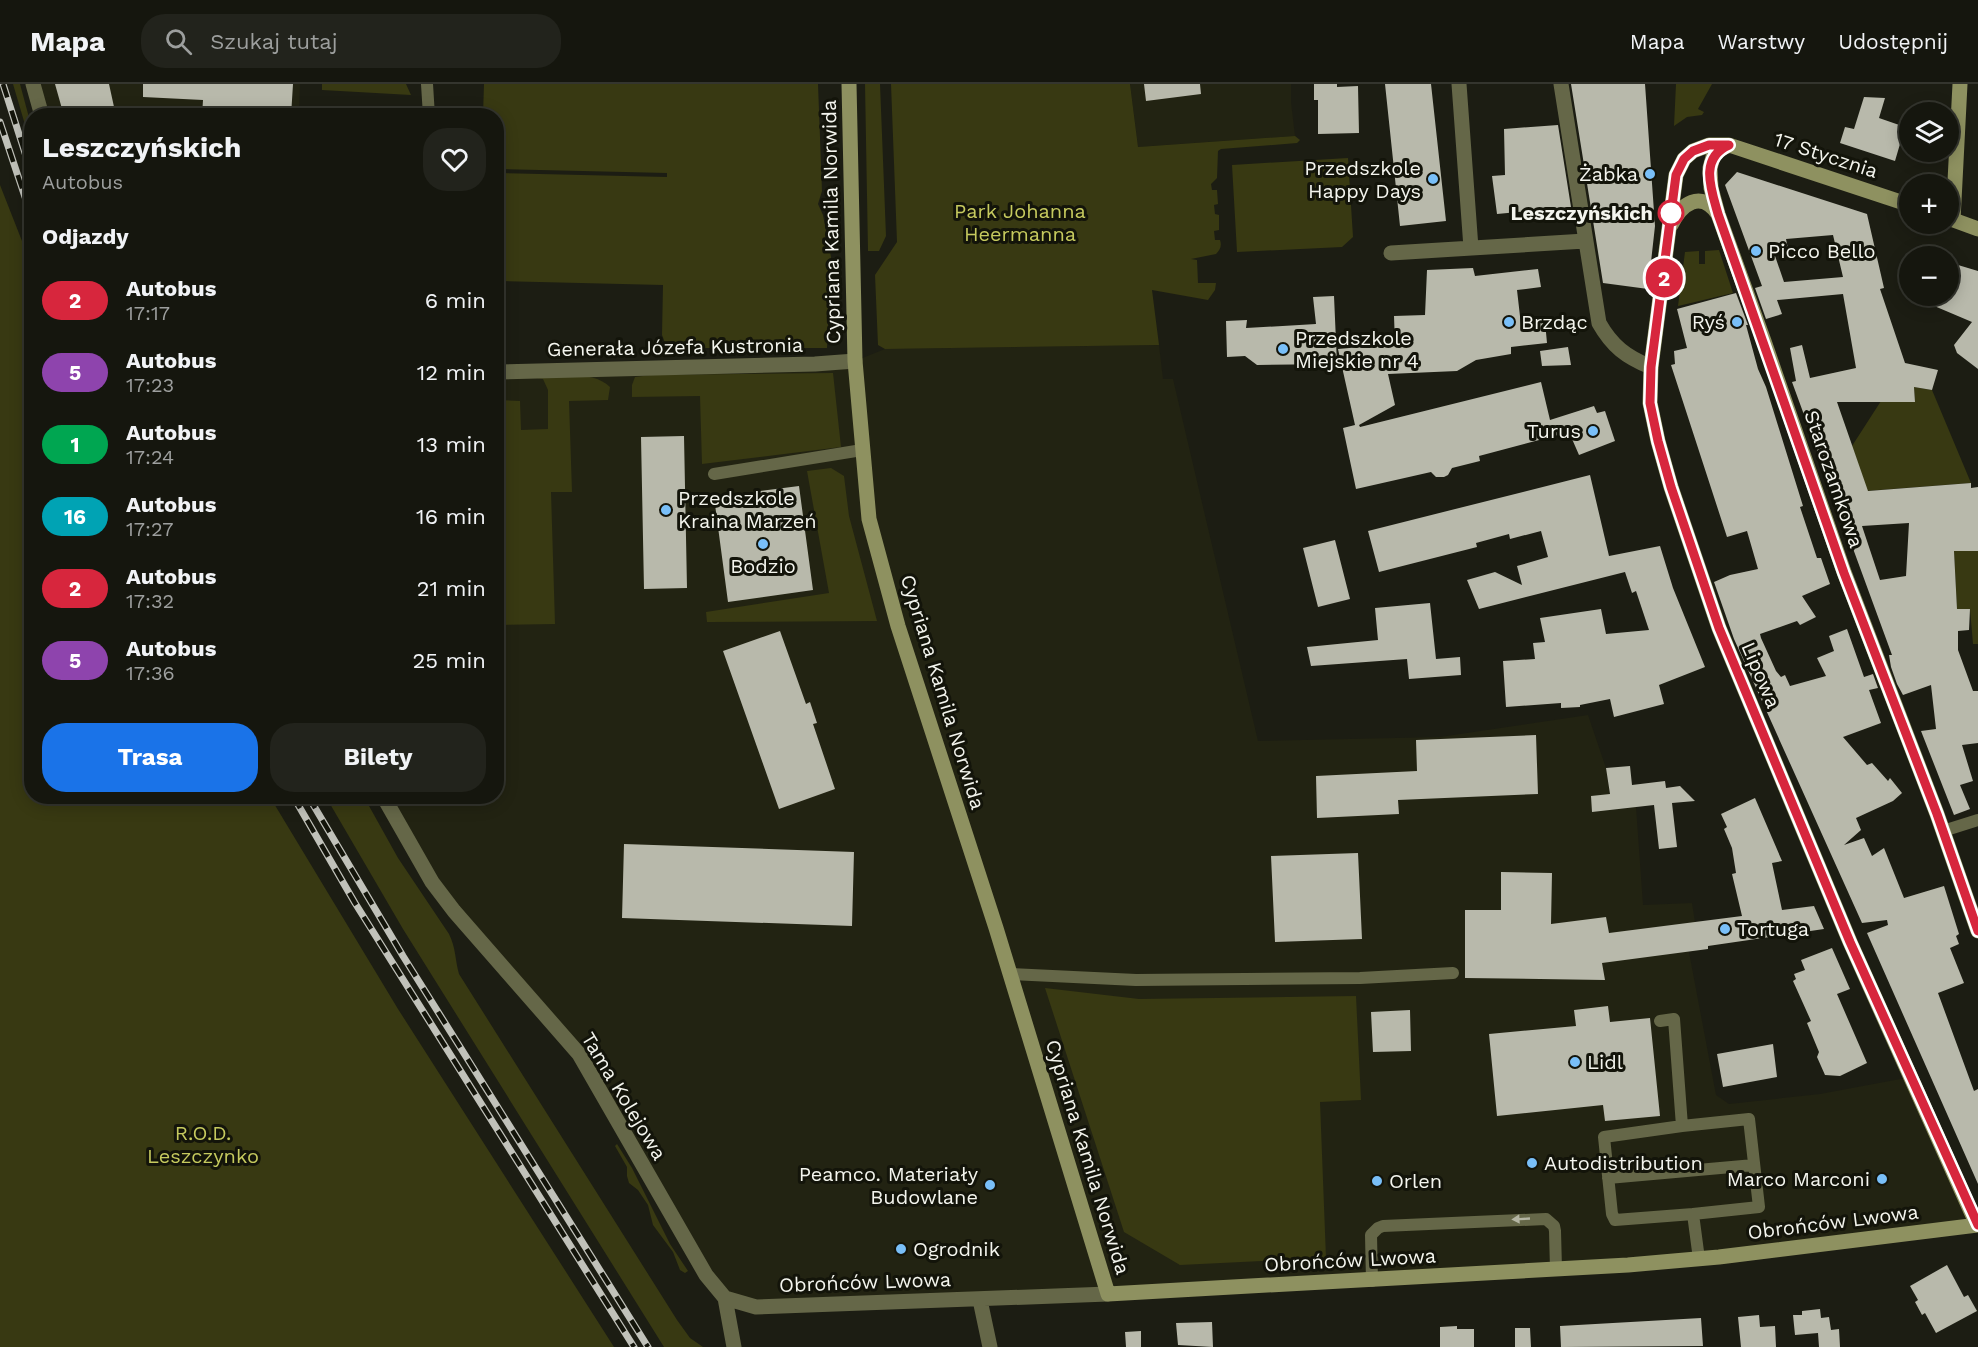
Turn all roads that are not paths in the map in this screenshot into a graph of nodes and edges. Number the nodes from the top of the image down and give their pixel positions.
1 (33, 84) edge
2 (427, 84) edge
3 (849, 84) edge
4 (1459, 84) edge
5 (1561, 84) edge
6 (1960, 84) edge
7 (40, 108) edge
8 (428, 108) edge
9 (1729, 145) junction
10 (1954, 174) edge
11 (1899, 201) edge
12 (1718, 214) junction
13 (1959, 222) edge
14 (1670, 228) junction
15 (1978, 229) edge
16 (1585, 241) junction
17 (1471, 248) junction
18 (1391, 253) dead end
19 (855, 361) junction
20 (1651, 367) junction
21 (504, 372) edge
22 (862, 450) junction
23 (714, 474) dead end
24 (388, 804) edge
25 (1978, 820) edge
26 (1943, 831) junction
27 (1978, 931) edge
28 (1453, 973) dead end
29 (1010, 974) junction
30 (1660, 1021) dead end
31 (1682, 1126) junction
32 (1754, 1165) junction
33 (1608, 1178) junction
34 (1971, 1197) edge
35 (1693, 1214) junction
36 (1977, 1225) edge
37 (1698, 1259) junction
38 (1557, 1269) junction
39 (1372, 1281) junction
40 (1108, 1294) junction
41 (725, 1298) junction
42 (980, 1300) junction
43 (734, 1347) edge
44 (990, 1347) edge

1 - 7 street
2 - 8 lane
3 - 19 street, Cypriana Kamila Norwida
4 - 17 street
5 - 16 street
6 - 10 street
9 - 11 street, 17 Stycznia
9 - 12 street, Starozamkowa
9 - 14 street, Lipowa
12 - 14 street
12 - 26 street, Starozamkowa
13 - 15 street
14 - 20 street, Lipowa
16 - 17 street
16 - 20 street
17 - 18 street
19 - 21 street, Generała Józefa Kustronia
19 - 22 street, Cypriana Kamila Norwida
20 - 34 street, Lipowa
22 - 23 lane
22 - 29 street, Cypriana Kamila Norwida
24 - 41 street, Tama Kolejowa
25 - 26 lane
26 - 27 street, Starozamkowa
28 - 29 lane
29 - 40 street, Cypriana Kamila Norwida
30 - 31 lane
31 - 32 lane
31 - 33 lane
32 - 33 lane
32 - 35 lane
33 - 35 lane
34 - 36 street, Lipowa
35 - 37 lane
36 - 37 street, Obrońców Lwowa
37 - 38 street, Obrońców Lwowa
38 - 39 street, Obrońców Lwowa
38 -> 39 lane
39 - 40 street, Obrońców Lwowa
40 - 42 street, Obrońców Lwowa
41 - 42 street, Obrońców Lwowa
41 - 43 street, Tama Kolejowa
42 - 44 street

